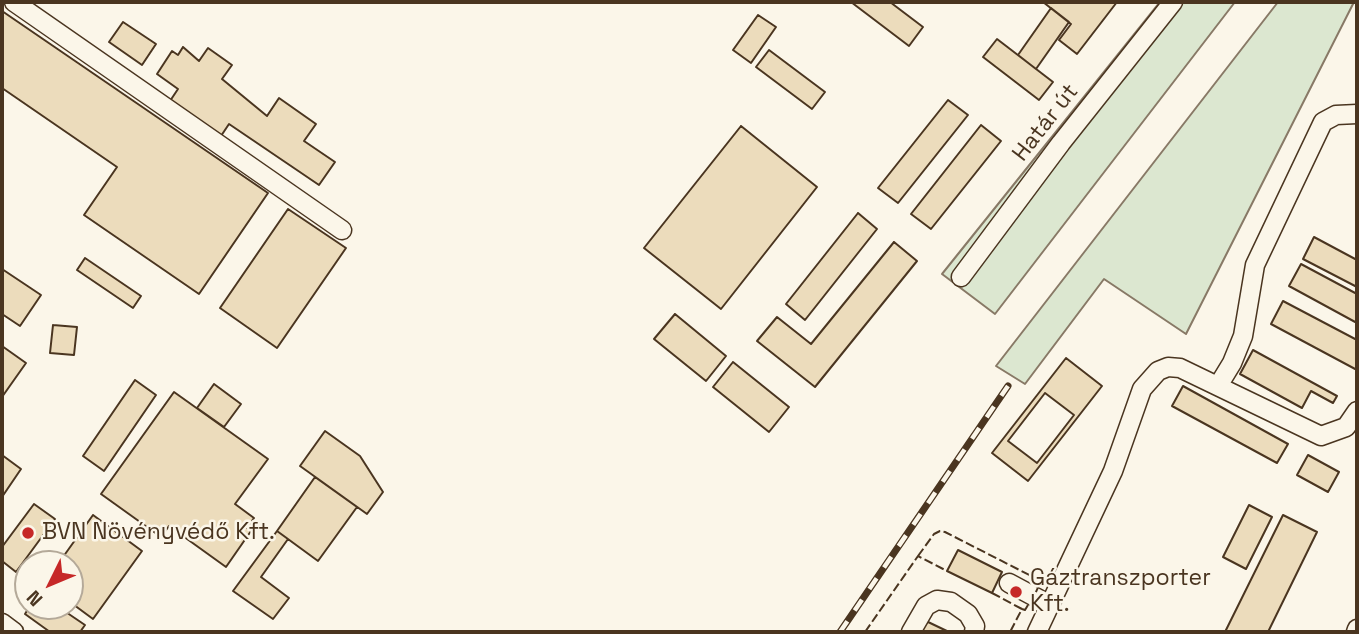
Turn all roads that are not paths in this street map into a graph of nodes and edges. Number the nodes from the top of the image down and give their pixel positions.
1 (14, 2) edge
2 (1172, 2) edge
3 (1357, 114) edge
4 (342, 230) dead end
5 (961, 277) dead end
6 (1218, 386) junction
7 (1357, 411) edge
8 (1009, 583) dead end
9 (1050, 605) junction
10 (2, 623) edge
11 (14, 632) edge
12 (911, 632) edge
13 (974, 632) edge
14 (1037, 632) edge

1 - 4 street
2 - 5 street, Határ út
3 - 6 street
6 - 7 street
6 - 9 street
8 - 9 street
9 - 14 street
10 - 11 street
12 - 13 street

